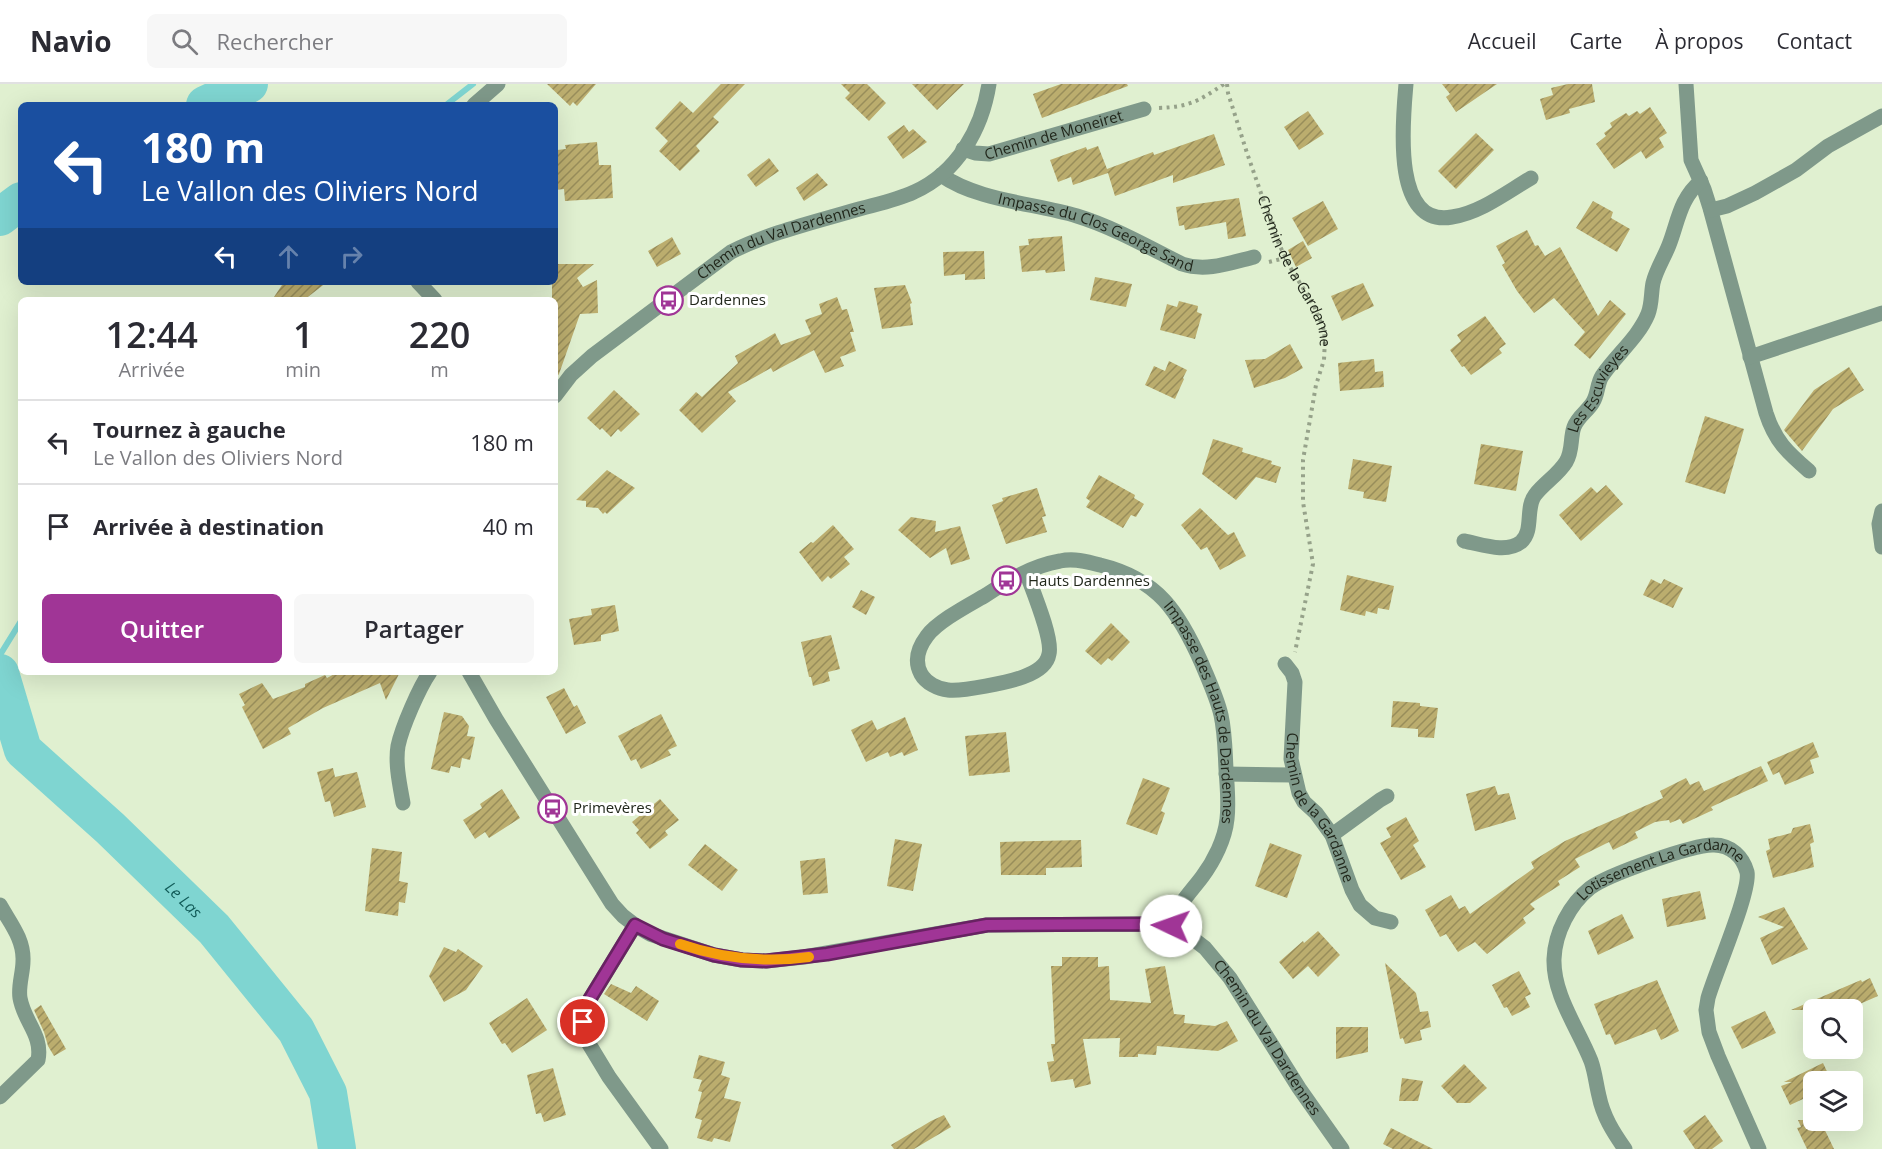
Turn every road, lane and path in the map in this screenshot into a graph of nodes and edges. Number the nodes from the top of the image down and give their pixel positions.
1 (498, 84) edge
2 (989, 84) edge
3 (1225, 84) edge
4 (1406, 84) edge
5 (1686, 84) edge
6 (477, 102) edge
7 (1144, 109) joint
8 (1882, 116) edge
9 (963, 149) junction
10 (941, 175) junction
11 (1531, 178) dead end
12 (1701, 182) junction
13 (1711, 210) junction
14 (1254, 257) dead end
15 (421, 285) edge
16 (432, 297) edge
17 (1882, 313) edge
18 (1750, 357) junction
19 (558, 386) edge
20 (1809, 471) dead end
21 (1882, 511) edge
22 (1464, 541) dead end
23 (1882, 547) edge
24 (1026, 572) junction
25 (1288, 668) joint
26 (428, 675) edge
27 (471, 675) edge
28 (1227, 774) junction
29 (1294, 775) junction
30 (1387, 796) dead end
31 (403, 803) dead end
32 (1332, 835) junction
33 (0, 905) edge
34 (1390, 922) dead end
35 (635, 925) junction
36 (1171, 926) junction
37 (0, 1097) edge
38 (661, 1149) edge
39 (1342, 1149) edge
40 (1624, 1149) edge
41 (1759, 1149) edge

1 - 6 street
2 - 9 street, Chemin du Val Dardennes
3 - 7 path
3 - 25 path, Chemin de la Gardanne
4 - 11 street
5 - 12 street
7 - 9 street, Chemin de Moneiret
8 - 13 street
9 - 10 street, Chemin du Val Dardennes
10 - 14 street, Impasse du Clos George Sand
10 - 19 street, Chemin du Val Dardennes
12 - 13 street
12 - 22 street, Les Escuvieyes
13 - 18 street
15 - 16 street
17 - 18 street
18 - 20 street
21 - 23 street
24 - 24 street, Impasse des Hauts de Dardennes
24 - 28 street, Impasse des Hauts de Dardennes
25 - 29 street, Chemin de la Gardanne
26 - 31 street
27 - 35 street, Chemin du Val Dardennes
28 - 29 street
28 - 36 street, Impasse des Hauts de Dardennes
29 - 32 street, Chemin de la Gardanne
30 - 32 street
32 - 34 street, Chemin de la Gardanne
33 - 37 street
35 - 36 street, Chemin du Val Dardennes
35 - 38 street
36 - 39 street, Chemin du Val Dardennes
40 - 41 street, Lotissement La Gardanne

